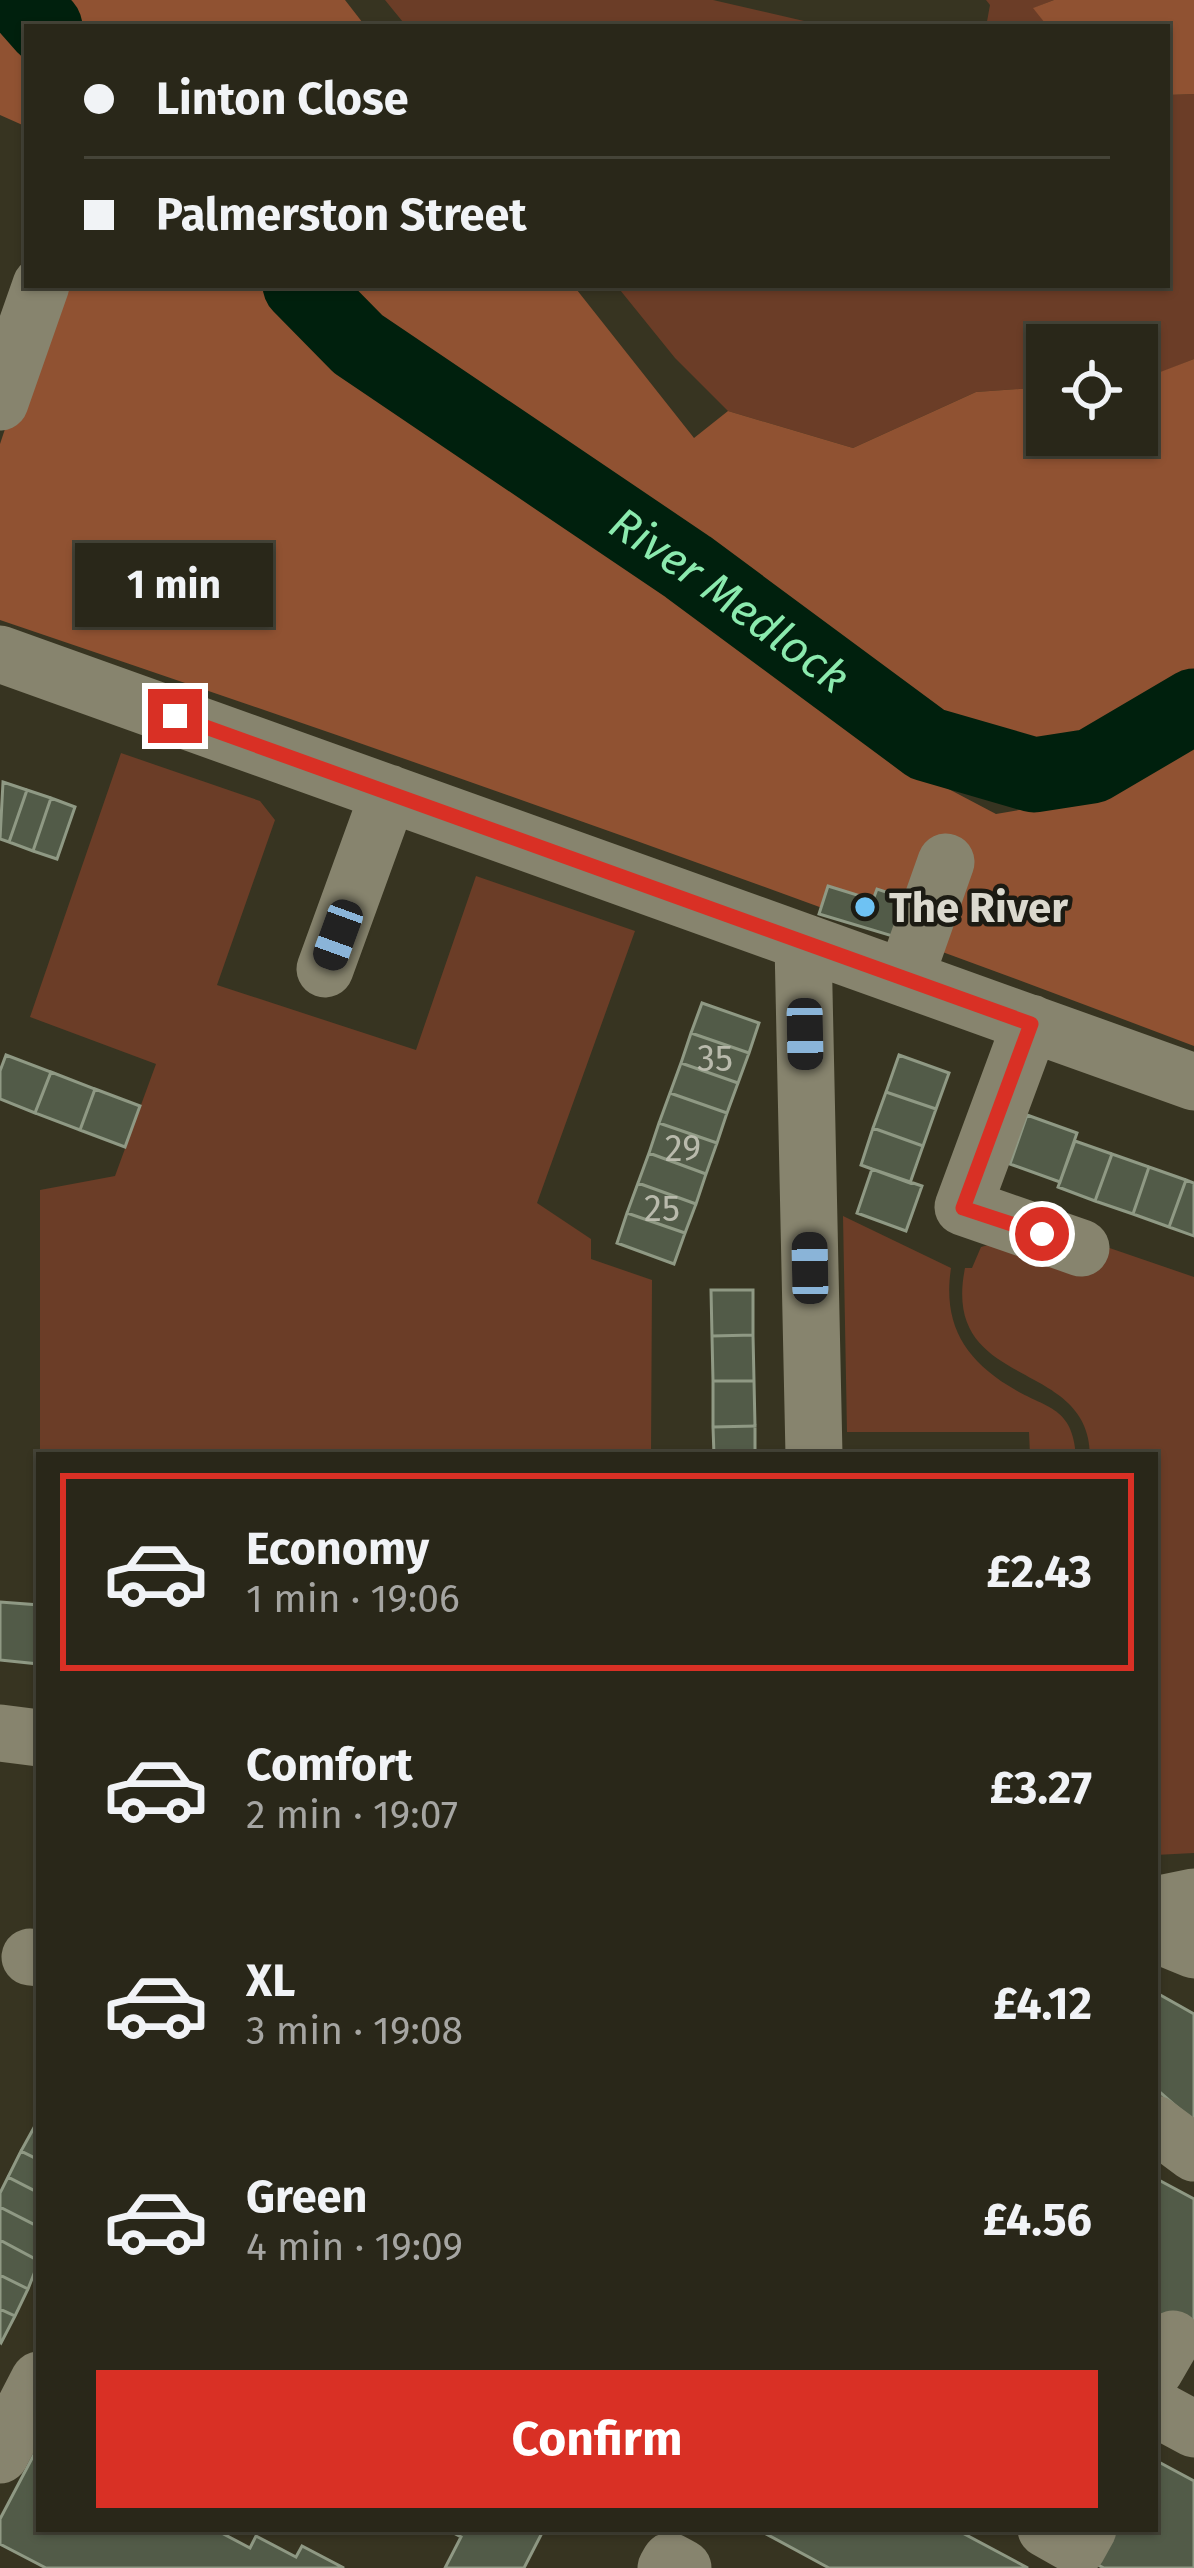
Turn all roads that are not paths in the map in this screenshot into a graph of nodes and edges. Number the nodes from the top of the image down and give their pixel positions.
1 (40, 288) edge
2 (0, 402) edge
3 (0, 654) edge
4 (389, 793) junction
5 (946, 862) dead end
6 (803, 944) junction
7 (326, 969) dead end
8 (905, 979) junction
9 (1031, 1024) junction
10 (1194, 1082) edge
11 (1081, 1248) dead end
12 (814, 1452) edge
13 (0, 1733) edge
14 (36, 1738) edge
15 (1172, 1910) edge
16 (1194, 1950) edge
17 (1158, 2126) edge
18 (1194, 2153) edge
19 (36, 2386) edge
20 (1158, 2410) edge
21 (1194, 2429) edge
22 (0, 2455) edge
23 (1051, 2532) edge
24 (1086, 2532) edge
25 (666, 2568) edge
26 (683, 2568) edge

1 - 2 street
3 - 4 street
4 - 6 street
4 - 7 street
5 - 8 street
6 - 8 street
6 - 12 street
8 - 9 street
9 - 10 street
9 - 11 street
13 - 14 street
15 - 16 street
17 - 18 street
19 - 22 street
20 - 21 street
23 - 24 street
25 - 26 street

